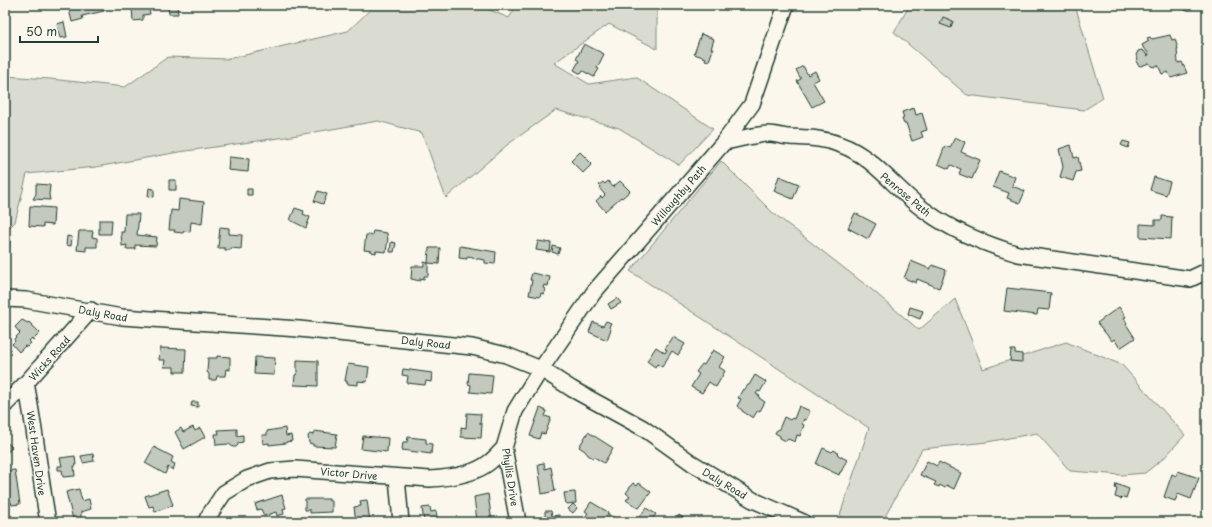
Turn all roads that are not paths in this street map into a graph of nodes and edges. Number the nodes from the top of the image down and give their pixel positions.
1 (786, 5) edge
2 (724, 142) junction
3 (1207, 271) edge
4 (5, 299) edge
5 (91, 310) junction
6 (541, 369) junction
7 (26, 383) junction
8 (5, 405) edge
9 (504, 448) junction
10 (397, 478) junction
11 (48, 522) edge
12 (206, 522) edge
13 (401, 522) edge
14 (518, 522) edge
15 (803, 522) edge

1 - 2 street, Willoughby Path
2 - 3 street, Penrose Path
2 - 6 street, Willoughby Path
4 - 5 street, Daly Road
5 - 6 street, Daly Road
5 - 7 street, Wicks Road
6 - 9 street, Phyllis Drive
6 - 15 street, Daly Road
7 - 8 street, Wicks Road
7 - 11 street, West Haven Drive
9 - 10 street, Victor Drive
9 - 14 street, Phyllis Drive
10 - 12 street, Victor Drive
10 - 13 street

